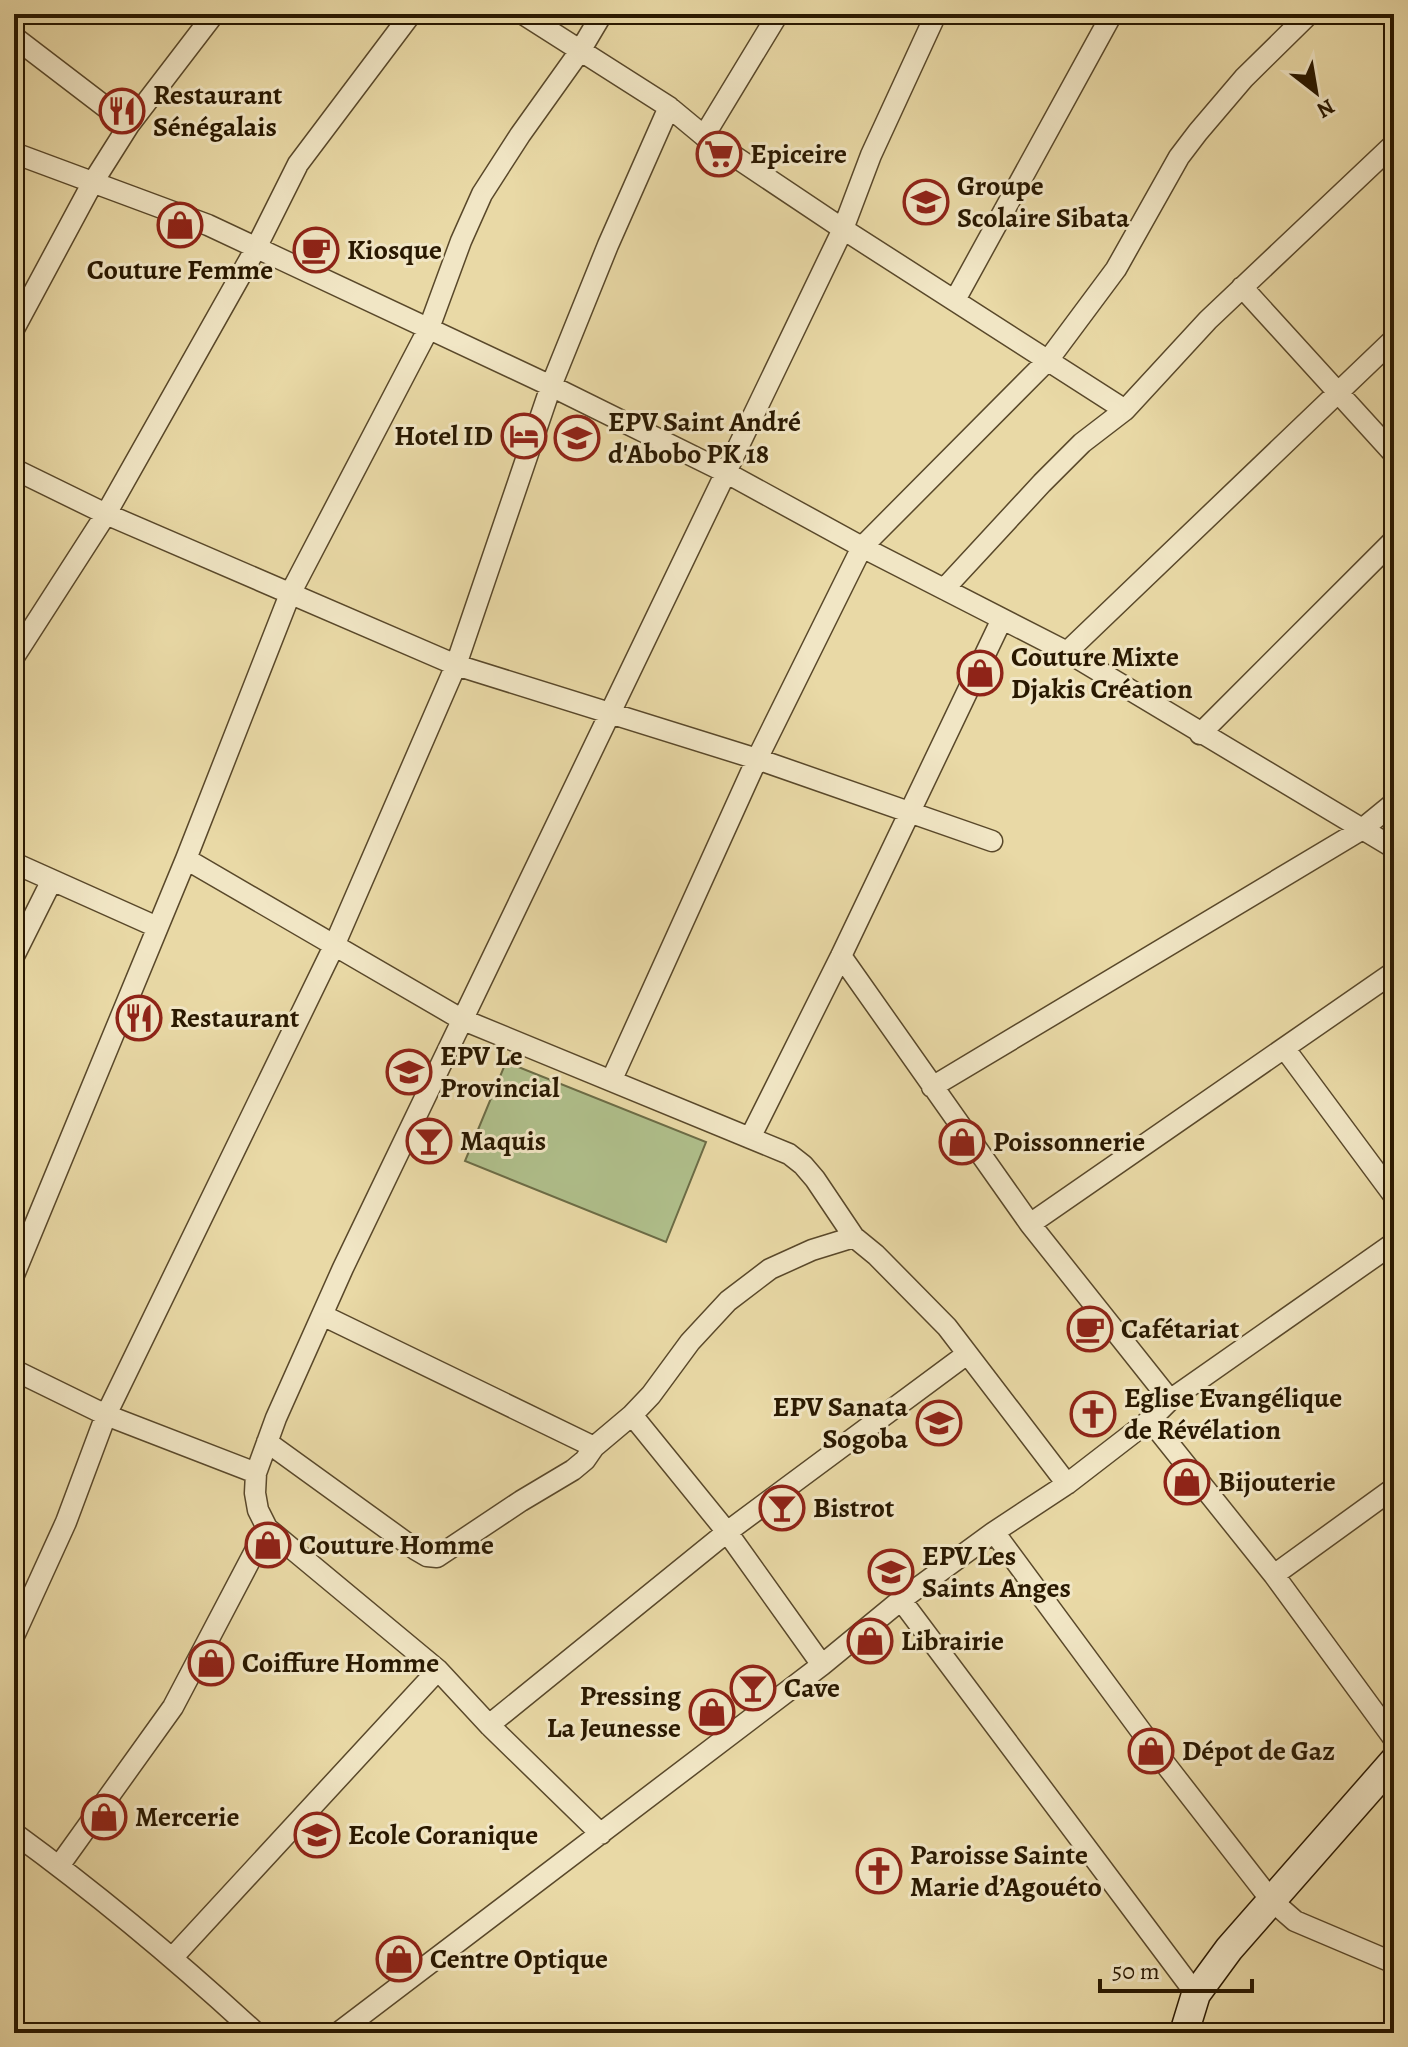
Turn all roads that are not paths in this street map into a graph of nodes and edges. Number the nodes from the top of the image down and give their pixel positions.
1 (214, 14) edge
2 (411, 14) edge
3 (523, 14) edge
4 (602, 14) edge
5 (778, 14) edge
6 (936, 14) edge
7 (1112, 14) edge
8 (1309, 14) edge
9 (14, 37) edge
10 (580, 51) junction
11 (669, 107) junction
12 (129, 125) junction
13 (704, 136) junction
14 (1394, 144) edge
15 (14, 153) edge
16 (93, 182) junction
17 (843, 229) junction
18 (256, 248) junction
19 (1242, 287) junction
20 (955, 300) junction
21 (429, 328) junction
22 (14, 329) edge
23 (1394, 339) edge
24 (1049, 359) junction
25 (551, 386) junction
26 (1338, 394) junction
27 (1125, 410) junction
28 (1394, 454) edge
29 (14, 469) edge
30 (725, 472) junction
31 (106, 514) junction
32 (1394, 540) edge
33 (862, 547) junction
34 (944, 589) junction
35 (290, 594) junction
36 (1002, 619) junction
37 (1067, 652) junction
38 (14, 657) edge
39 (456, 665) junction
40 (611, 711) junction
41 (1200, 734) junction
42 (757, 759) junction
43 (1394, 803) edge
44 (910, 813) junction
45 (1361, 830) junction
46 (992, 841) dead end
47 (1394, 848) edge
48 (186, 859) junction
49 (14, 863) edge
50 (52, 880) junction
51 (157, 927) junction
52 (334, 946) junction
53 (14, 956) edge
54 (841, 956) junction
55 (1394, 972) edge
56 (461, 1019) junction
57 (1285, 1049) junction
58 (612, 1079) junction
59 (932, 1087) junction
60 (750, 1138) junction
61 (1394, 1196) edge
62 (1030, 1224) junction
63 (854, 1237) junction
64 (1394, 1243) edge
65 (14, 1275) edge
66 (322, 1315) junction
67 (967, 1354) junction
68 (14, 1370) edge
69 (1170, 1400) junction
70 (106, 1415) junction
71 (632, 1415) junction
72 (1150, 1420) junction
73 (267, 1442) junction
74 (594, 1447) junction
75 (256, 1473) junction
76 (1067, 1484) junction
77 (1394, 1488) edge
78 (267, 1528) junction
79 (727, 1532) junction
80 (994, 1532) junction
81 (1274, 1575) junction
82 (901, 1600) junction
83 (14, 1636) edge
84 (822, 1665) junction
85 (438, 1670) junction
86 (489, 1725) junction
87 (1394, 1739) edge
88 (1394, 1761) edge
89 (14, 1833) edge
90 (601, 1834) junction
91 (59, 1866) junction
92 (1271, 1900) junction
93 (173, 1957) junction
94 (1394, 1963) edge
95 (1196, 1994) junction
96 (256, 2033) edge
97 (338, 2033) edge
98 (1184, 2033) edge

1 - 12 street
2 - 18 street
3 - 10 street
4 - 10 street
5 - 13 street
6 - 17 street
7 - 20 street
8 - 24 street
9 - 12 street
10 - 11 street
10 - 21 street
11 - 13 street
11 - 25 street
12 - 16 street
13 - 17 street
14 - 19 street
15 - 16 street
16 - 18 street
16 - 22 street
17 - 20 street
17 - 30 street
18 - 21 street
18 - 31 street
19 - 26 street
19 - 27 street
20 - 24 street
21 - 25 street
21 - 35 street
23 - 26 street
24 - 27 street
24 - 33 street
25 - 30 street
25 - 39 street
26 - 28 street
26 - 37 street
27 - 34 street
29 - 31 street
30 - 33 street
30 - 40 street
31 - 35 street
31 - 38 street
32 - 41 street
33 - 34 street
33 - 42 street
34 - 36 street
35 - 39 street
35 - 48 street
36 - 37 street
36 - 44 street
37 - 41 street
39 - 40 street
39 - 52 street
40 - 42 street
40 - 56 street
41 - 45 street
42 - 44 street
42 - 58 street
43 - 45 street
44 - 46 street
44 - 54 street
45 - 47 street
45 - 59 street
48 - 51 street
48 - 52 street
49 - 50 street
50 - 51 street
50 - 53 street
51 - 65 street
52 - 56 street
52 - 70 street
54 - 59 street
54 - 60 street
55 - 57 street
56 - 58 street
56 - 66 street
57 - 61 street
57 - 62 street
58 - 60 street
59 - 62 street
60 - 63 street
62 - 69 street
63 - 67 street
63 - 71 street
64 - 69 street
66 - 73 street
66 - 74 street
67 - 76 street
67 - 79 street
68 - 70 street
69 - 72 street
70 - 75 street
70 - 83 street
71 - 74 street
71 - 79 street
72 - 76 street
72 - 81 street
73 - 74 street
73 - 75 street
75 - 78 street
76 - 80 street
77 - 81 street
78 - 85 street
78 - 91 street
79 - 84 street
79 - 86 street
80 - 82 street
80 - 92 street
81 - 87 street
82 - 84 street
82 - 95 street
84 - 90 street
85 - 86 street
85 - 93 street
86 - 90 street
88 - 92 street
89 - 91 street
90 - 97 street
91 - 93 street
92 - 94 street
92 - 95 street
93 - 96 street
95 - 98 street

